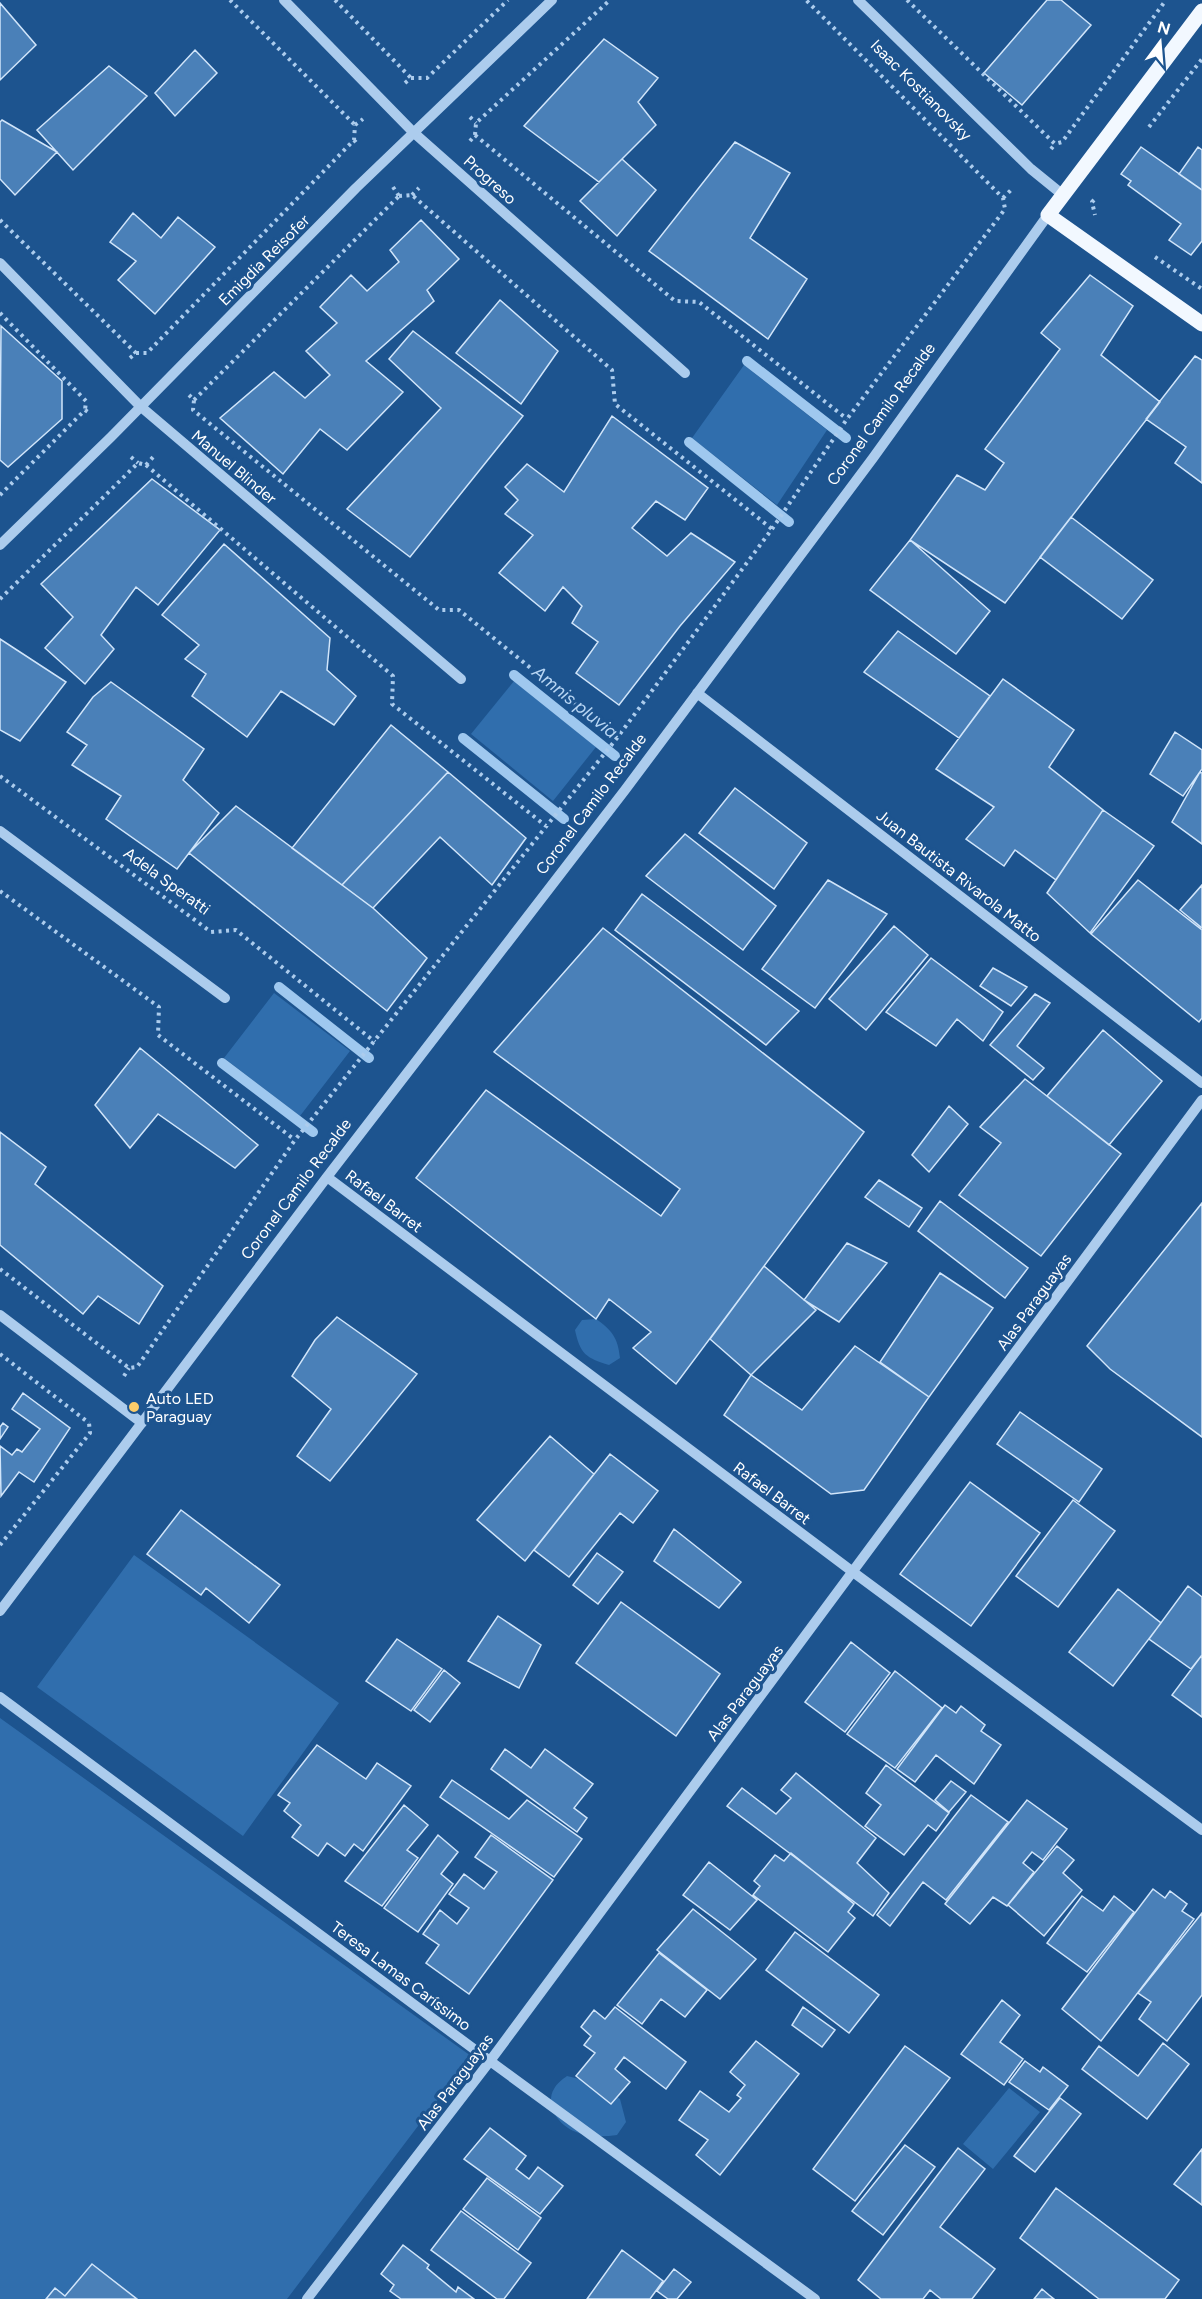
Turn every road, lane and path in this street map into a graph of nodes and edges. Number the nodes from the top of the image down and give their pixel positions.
1 (230, 0) edge
2 (284, 0) edge
3 (335, 0) edge
4 (508, 0) edge
5 (552, 0) edge
6 (610, 0) edge
7 (806, 0) edge
8 (858, 0) edge
9 (907, 0) edge
10 (1166, 0) edge
11 (1202, 11) edge
12 (1202, 59) edge
13 (411, 78) junction
14 (427, 78) junction
15 (431, 82) dead end
16 (405, 83) dead end
17 (470, 117) dead end
18 (363, 119) dead end
19 (476, 123) junction
20 (355, 125) junction
21 (413, 132) junction
22 (1146, 132) dead end
23 (475, 135) junction
24 (354, 140) junction
25 (470, 141) dead end
26 (1062, 142) junction
27 (1055, 144) junction
28 (358, 145) dead end
29 (1066, 147) dead end
30 (1051, 149) dead end
31 (393, 187) dead end
32 (419, 188) dead end
33 (1011, 190) dead end
34 (1098, 194) dead end
35 (412, 195) junction
36 (1063, 195) junction
37 (399, 196) junction
38 (1003, 198) junction
39 (1094, 214) dead end
40 (1048, 215) junction
41 (0, 220) edge
42 (0, 263) edge
43 (0, 314) edge
44 (1202, 324) edge
45 (136, 353) junction
46 (147, 353) junction
47 (130, 358) dead end
48 (153, 359) dead end
49 (685, 373) dead end
50 (93, 394) dead end
51 (189, 395) dead end
52 (194, 400) junction
53 (86, 401) junction
54 (140, 406) junction
55 (85, 410) junction
56 (194, 410) junction
57 (91, 414) dead end
58 (188, 416) dead end
59 (846, 419) junction
60 (154, 456) dead end
61 (131, 457) dead end
62 (138, 463) junction
63 (146, 465) junction
64 (0, 495) edge
65 (772, 529) junction
66 (0, 544) edge
67 (0, 599) edge
68 (461, 679) dead end
69 (697, 693) junction
70 (617, 738) junction
71 (0, 777) edge
72 (546, 826) junction
73 (0, 831) edge
74 (0, 891) edge
75 (225, 998) dead end
76 (375, 1041) junction
77 (1202, 1083) edge
78 (1202, 1100) edge
79 (295, 1140) junction
80 (327, 1177) junction
81 (0, 1269) edge
82 (0, 1315) edge
83 (0, 1354) edge
84 (129, 1368) junction
85 (123, 1376) dead end
86 (93, 1417) dead end
87 (89, 1423) junction
88 (142, 1423) junction
89 (0, 1545) edge
90 (853, 1572) junction
91 (0, 1611) edge
92 (0, 1697) edge
93 (1202, 1830) edge
94 (490, 2061) junction
95 (307, 2299) edge
96 (815, 2299) edge

1 - 20 path
2 - 21 street, Progreso
3 - 13 path
4 - 14 path
5 - 21 street, Emigdia Reisofer
6 - 19 path
7 - 38 path, Isaac Kostianovsky
8 - 36 street
9 - 27 path
10 - 26 path
11 - 36 main road, Coronel Camilo Recalde
12 - 22 path
13 - 14 path
13 - 16 path
14 - 15 path
17 - 19 path
18 - 20 path
19 - 23 path
20 - 24 path
21 - 49 street, Progreso
21 - 54 street, Emigdia Reisofer
23 - 25 path
23 - 59 path, Progreso
24 - 28 path
24 - 46 path, Emigdia Reisofer
26 - 27 path
26 - 29 path
27 - 30 path
31 - 37 path
32 - 35 path
33 - 38 path
34 - 39 path
35 - 37 path
35 - 65 path
36 - 40 main road, Coronel Camilo Recalde
37 - 52 path
38 - 59 path, Coronel Camilo Recalde
40 - 44 main road
40 - 69 street, Coronel Camilo Recalde
41 - 45 path
42 - 54 street, Manuel Blinder
43 - 53 path
45 - 46 path
45 - 47 path
46 - 48 path
50 - 53 path
51 - 52 path
52 - 56 path
53 - 55 path
54 - 66 street, Emigdia Reisofer
54 - 68 street, Manuel Blinder
55 - 57 path
55 - 64 path
56 - 58 path
56 - 70 path
59 - 65 path, Coronel Camilo Recalde
60 - 63 path
61 - 62 path
62 - 63 path
62 - 67 path
63 - 72 path
65 - 70 path, Coronel Camilo Recalde
69 - 77 street, Juan Bautista Rivarola Matto
69 - 80 street, Coronel Camilo Recalde
70 - 72 path, Coronel Camilo Recalde
71 - 76 path, Adela Speratti
72 - 76 path, Coronel Camilo Recalde
73 - 75 street
74 - 79 path
76 - 79 path, Coronel Camilo Recalde
78 - 90 street, Alas Paraguayas
79 - 84 path, Coronel Camilo Recalde
80 - 88 street, Coronel Camilo Recalde
80 - 90 street, Rafael Barret
81 - 84 path
82 - 88 street
83 - 87 path
84 - 85 path
86 - 87 path
87 - 89 path
88 - 91 street, Coronel Camilo Recalde
90 - 93 street, Rafael Barret
90 - 94 street, Alas Paraguayas
92 - 94 street, Teresa Lamas Caríssimo
94 - 95 street, Alas Paraguayas
94 - 96 street, Teresa Lamas Caríssimo

